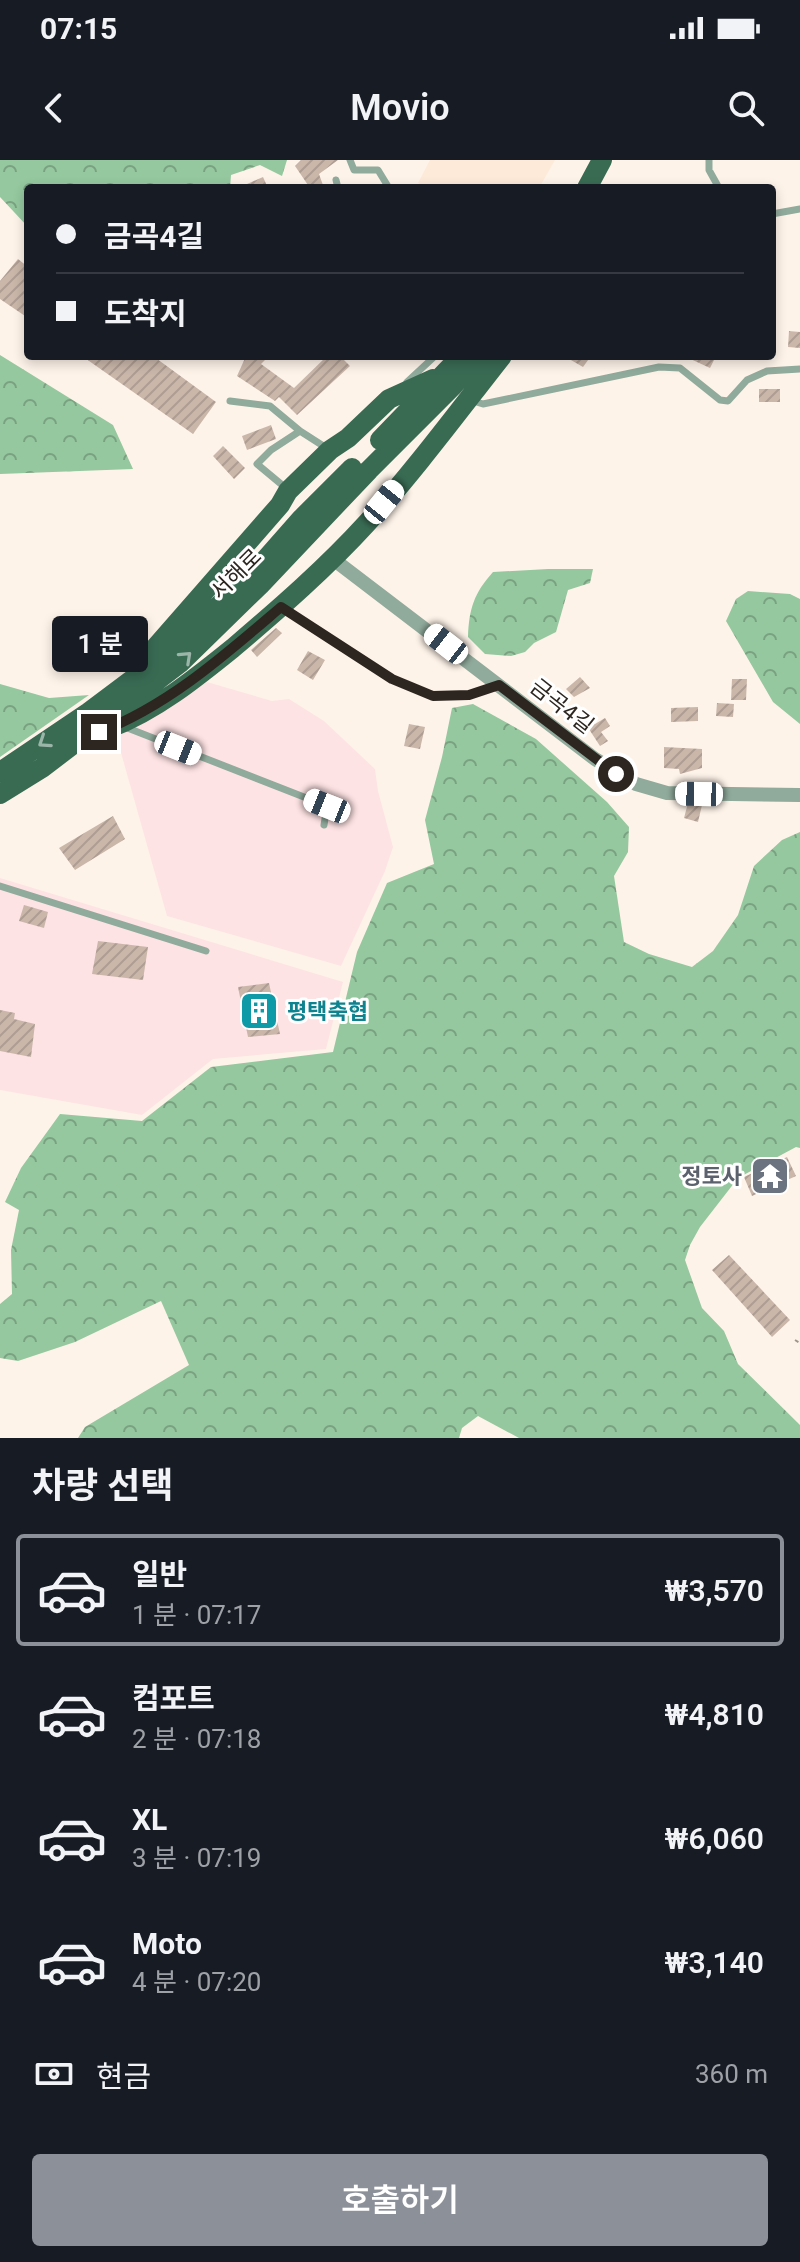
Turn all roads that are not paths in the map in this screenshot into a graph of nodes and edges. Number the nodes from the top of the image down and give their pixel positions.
1 (350, 160) edge
2 (587, 160) edge
3 (602, 160) edge
4 (613, 160) edge
5 (709, 160) edge
6 (387, 184) edge
7 (575, 184) edge
8 (589, 184) edge
9 (603, 184) edge
10 (717, 184) edge
11 (800, 209) edge
12 (776, 213) edge
13 (475, 360) edge
14 (499, 360) edge
15 (438, 366) edge
16 (800, 369) edge
17 (468, 399) junction
18 (230, 401) dead end
19 (300, 431) junction
20 (330, 450) junction
21 (284, 498) junction
22 (333, 559) junction
23 (281, 607) junction
24 (499, 685) junction
25 (121, 688) junction
26 (119, 725) junction
27 (80, 739) junction
28 (0, 772) edge
29 (0, 794) edge
30 (800, 795) edge
31 (324, 825) dead end
32 (0, 886) edge
33 (206, 951) dead end

1 - 6 lane
2 - 7 main road
3 - 8 main road
4 - 9 main road
5 - 10 lane
11 - 12 lane
27 -> 13 main road, 서해로
14 - 17 main road
15 - 20 main road
15 - 25 main road, 서해로
16 - 17 lane
17 - 22 main road
18 - 19 lane
19 - 20 lane
19 - 21 lane
20 - 21 main road
21 - 25 main road
22 - 23 main road
22 - 24 street, 금곡4길
23 - 24 lane
23 - 26 main road
24 - 30 street, 금곡4길
25 -> 28 main road, 서해로
26 - 27 main road
26 - 31 lane
27 - 29 main road, 서해로
32 - 33 lane

